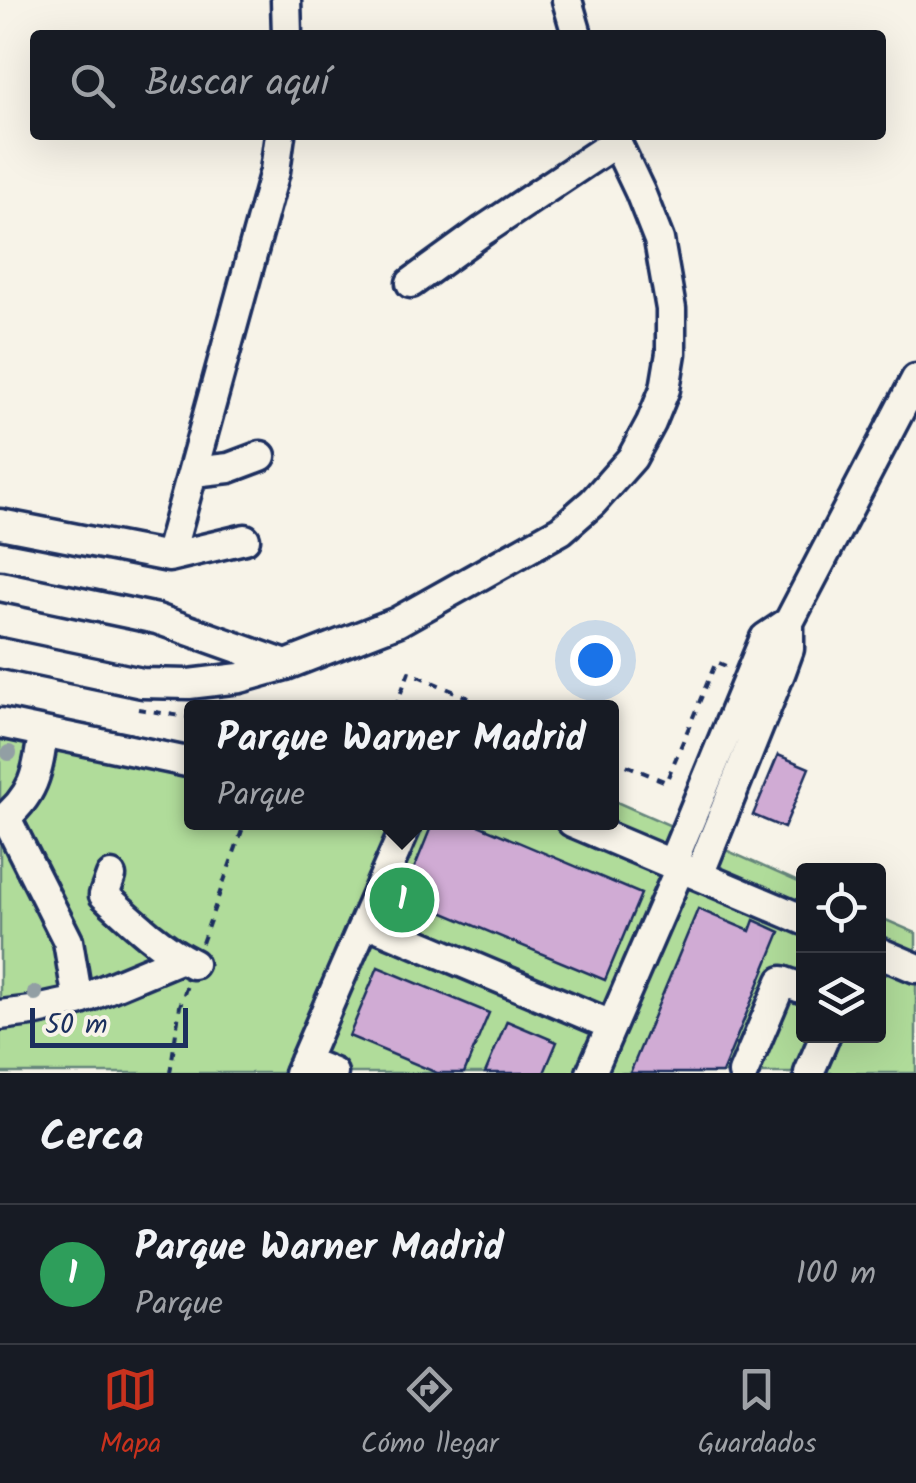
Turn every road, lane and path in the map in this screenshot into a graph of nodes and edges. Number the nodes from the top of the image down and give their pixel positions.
1 (286, 0) edge
2 (567, 0) edge
3 (288, 30) edge
4 (576, 30) edge
5 (279, 140) edge
6 (613, 140) edge
7 (614, 140) edge
8 (411, 283) dead end
9 (916, 379) edge
10 (262, 456) dead end
11 (194, 472) junction
12 (0, 524) edge
13 (245, 539) dead end
14 (169, 557) junction
15 (0, 586) edge
16 (789, 622) junction
17 (204, 637) junction
18 (0, 654) edge
19 (286, 665) junction
20 (750, 674) junction
21 (198, 683) junction
22 (398, 700) edge
23 (474, 700) edge
24 (0, 723) edge
25 (43, 732) junction
26 (184, 761) edge
27 (619, 761) edge
28 (3, 820) edge
29 (405, 830) edge
30 (591, 830) edge
31 (684, 869) junction
32 (111, 876) dead end
33 (796, 917) edge
34 (366, 922) junction
35 (880, 953) edge
36 (916, 968) edge
37 (796, 986) edge
38 (78, 1001) junction
39 (0, 1014) edge
40 (611, 1025) junction
41 (822, 1043) edge
42 (302, 1067) edge
43 (332, 1073) edge
44 (590, 1073) edge
45 (743, 1073) edge
46 (809, 1073) edge

1 - 3 lane
2 - 4 lane
5 - 11 lane
6 - 8 lane
7 - 19 lane
9 - 16 lane
10 - 11 lane
11 - 14 lane
12 - 14 lane
13 - 14 lane
15 - 17 lane
16 - 20 lane
16 - 31 lane
17 - 19 lane
17 - 21 lane
18 - 21 lane
19 - 21 lane
20 - 27 path
20 - 31 lane
22 - 23 path
24 - 25 lane
25 - 26 lane
25 - 28 lane
28 - 38 lane
29 - 34 lane
30 - 31 lane
31 - 33 lane
31 - 40 lane
32 - 38 lane
34 - 40 lane
34 - 42 lane
35 - 36 lane
37 - 45 lane
38 - 39 lane
40 - 44 lane
41 - 46 lane
42 - 43 lane

